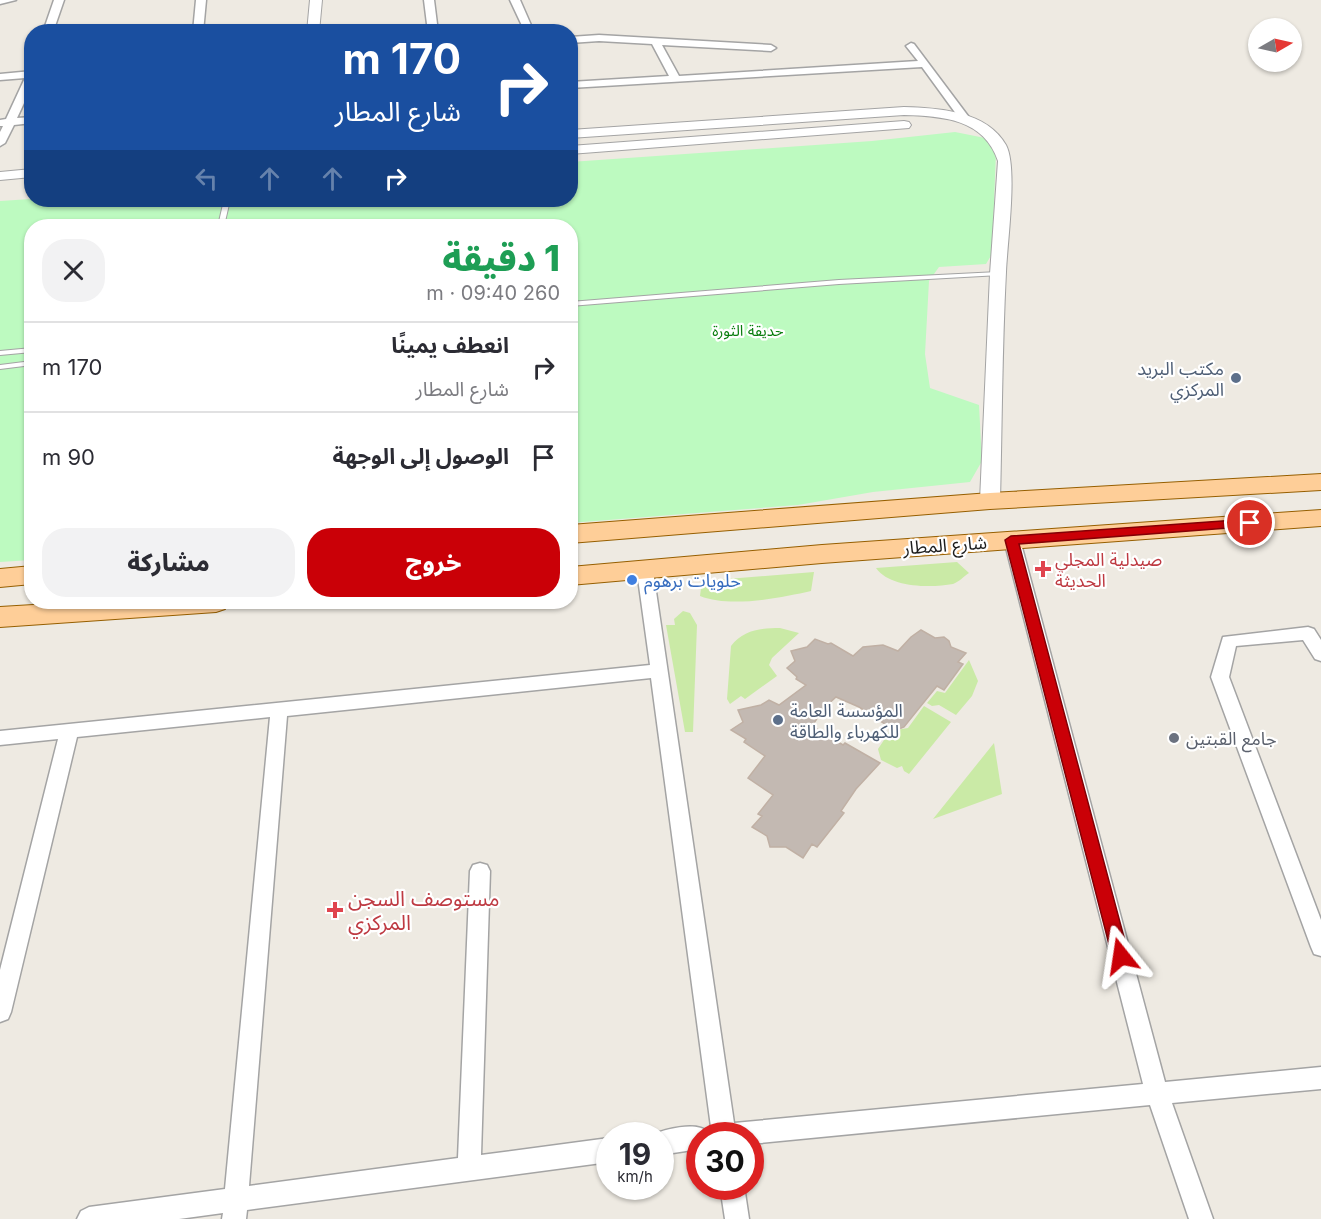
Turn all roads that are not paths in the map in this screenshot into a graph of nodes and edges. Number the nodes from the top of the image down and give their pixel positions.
1 (11, 0) edge
2 (59, 0) edge
3 (201, 0) edge
4 (316, 0) edge
5 (429, 0) edge
6 (515, 0) edge
7 (0, 1) edge
8 (51, 24) edge
9 (199, 24) edge
10 (314, 24) edge
11 (432, 24) edge
12 (526, 24) edge
13 (578, 39) edge
14 (656, 42) junction
15 (911, 46) dead end
16 (771, 48) dead end
17 (924, 64) junction
18 (24, 76) edge
19 (0, 78) edge
20 (676, 79) junction
21 (578, 85) edge
22 (24, 87) edge
23 (848, 115) junction
24 (24, 121) edge
25 (957, 121) junction
26 (4, 122) edge
27 (856, 129) junction
28 (578, 133) edge
29 (0, 143) edge
30 (578, 149) edge
31 (24, 174) edge
32 (0, 176) edge
33 (24, 187) edge
34 (0, 189) edge
35 (998, 274) junction
36 (578, 303) edge
37 (24, 351) edge
38 (0, 353) edge
39 (24, 364) edge
40 (0, 367) edge
41 (1321, 482) edge
42 (990, 501) junction
43 (1321, 518) edge
44 (578, 533) edge
45 (1011, 540) junction
46 (645, 571) junction
47 (578, 575) edge
48 (24, 576) edge
49 (0, 578) edge
50 (115, 609) edge
51 (0, 617) edge
52 (1321, 656) edge
53 (659, 671) junction
54 (279, 711) junction
55 (69, 732) junction
56 (0, 738) edge
57 (480, 871) dead end
58 (1321, 947) edge
59 (0, 1012) edge
60 (1321, 1078) edge
61 (1157, 1094) junction
62 (720, 1122) edge
63 (764, 1131) edge
64 (596, 1152) edge
65 (469, 1168) junction
66 (734, 1200) edge
67 (235, 1209) edge
68 (89, 1219) edge
69 (737, 1219) edge
70 (1201, 1219) edge

1 - 7 street
2 - 8 street
3 - 9 street
4 - 10 street
5 - 11 street
6 - 12 street
13 - 14 street
14 - 16 street
14 - 20 street
15 - 17 street
17 - 20 street
17 - 25 street
18 - 19 street
20 - 21 street
22 - 26 street
23 - 25 street
23 - 27 street
23 - 28 street
24 - 26 street
25 - 27 street
25 - 35 street
26 - 29 street
27 - 30 street
31 - 32 street
33 - 34 street
35 - 36 lane
35 - 42 street
37 - 38 lane
39 - 40 lane
41 - 42 main road
42 - 44 main road
43 - 45 main road, شارع المطار
45 - 46 main road, شارع المطار
45 - 61 street
46 - 47 main road, شارع المطار
46 - 53 street
48 - 49 main road
50 - 51 main road
52 - 58 street
53 - 54 street
53 - 62 street
54 - 55 street
54 - 67 street
55 - 56 street
55 - 59 street
57 - 65 street
60 - 61 street
61 - 63 street
61 - 70 street
64 - 65 street
65 - 67 street
66 - 69 street
67 - 68 street

